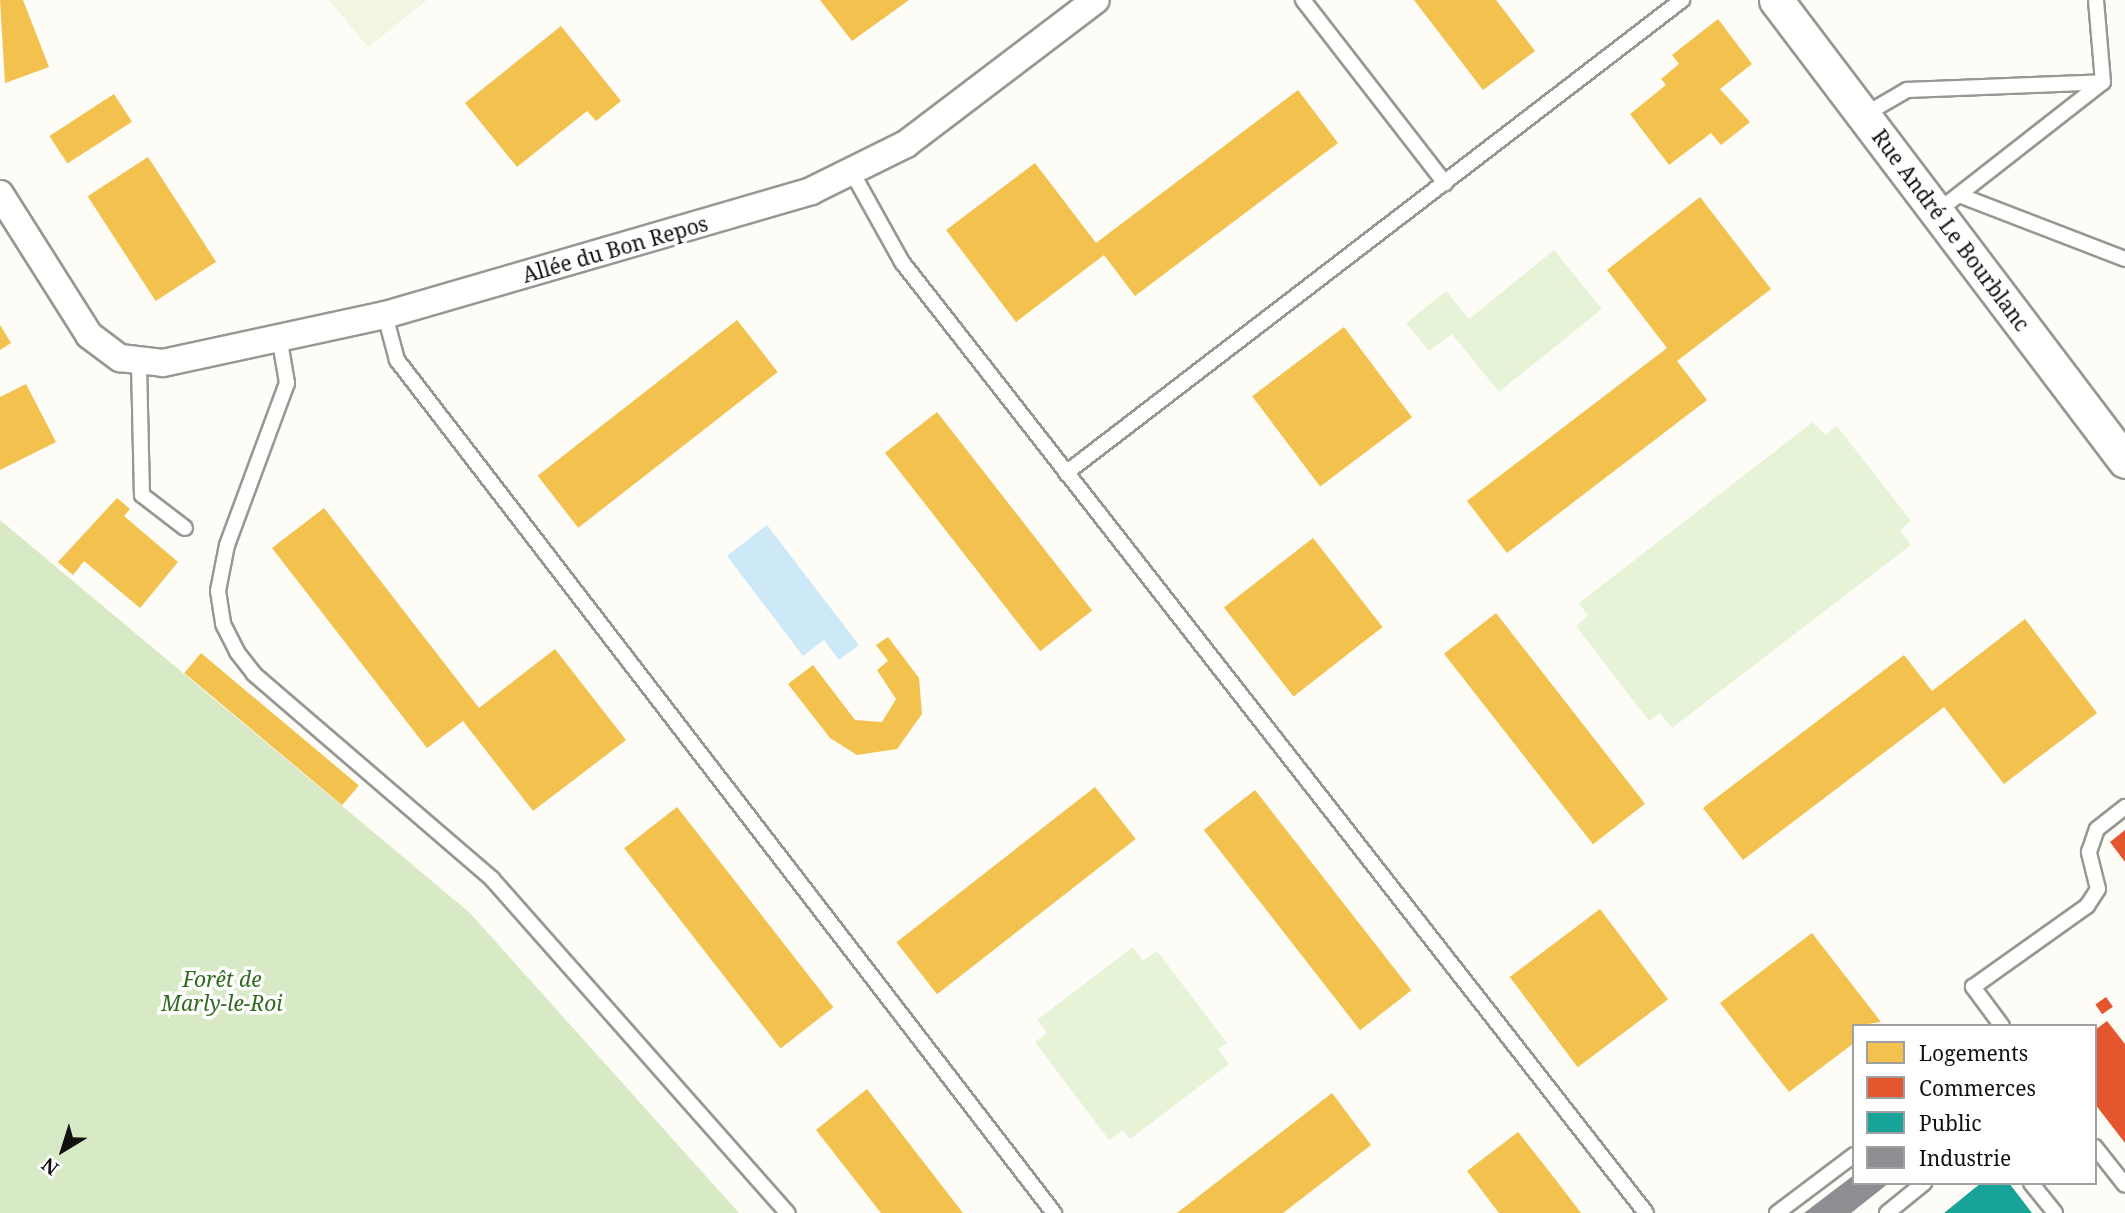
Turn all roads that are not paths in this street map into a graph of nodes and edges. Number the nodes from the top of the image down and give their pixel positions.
1 (1096, 0) edge
2 (1303, 0) edge
3 (1682, 0) edge
4 (1776, 0) edge
5 (2096, 0) edge
6 (2103, 82) junction
7 (1864, 115) junction
8 (852, 174) junction
9 (1444, 183) junction
10 (0, 194) edge
11 (1949, 203) junction
12 (2125, 259) edge
13 (385, 315) junction
14 (279, 336) junction
15 (139, 364) junction
16 (2125, 461) edge
17 (1066, 473) junction
18 (185, 528) dead end
19 (2125, 807) edge
20 (2001, 1024) edge
21 (2097, 1150) edge
22 (1852, 1157) edge
23 (1922, 1185) edge
24 (2033, 1185) edge
25 (2125, 1185) edge
26 (788, 1213) edge
27 (1054, 1213) edge
28 (1646, 1213) edge
29 (1777, 1213) edge
30 (1887, 1213) edge
31 (2054, 1213) edge

1 - 8 street, Allée du Bon Repos
2 - 9 lane
3 - 9 lane
4 - 7 street, Rue André Le Bourblanc
5 - 6 lane
6 - 7 lane
6 - 11 lane
7 - 11 street, Rue André Le Bourblanc
8 - 13 street, Allée du Bon Repos
8 - 17 lane
9 - 17 lane
10 - 15 street
11 - 12 lane
11 - 16 street, Rue André Le Bourblanc
13 - 14 street, Allée du Bon Repos
13 - 27 lane
14 - 15 street, Allée du Bon Repos
14 - 26 lane
15 - 18 lane
17 - 28 lane
19 - 20 lane
21 - 25 lane
22 - 29 lane
23 - 30 lane
24 - 31 lane

